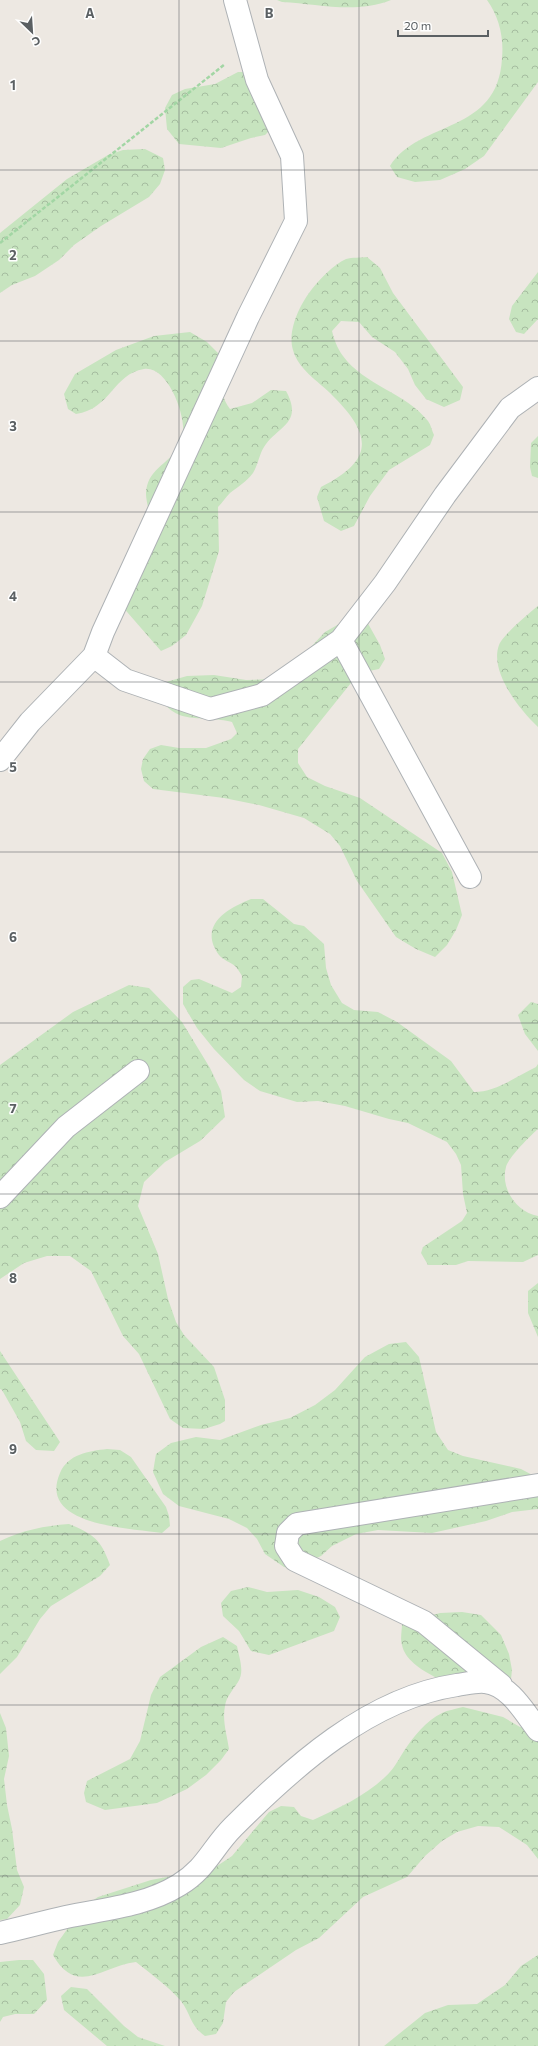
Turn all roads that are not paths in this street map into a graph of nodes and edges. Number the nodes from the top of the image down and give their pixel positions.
1 (235, 0) edge
2 (538, 388) edge
3 (341, 640) junction
4 (94, 656) junction
5 (0, 760) edge
6 (470, 877) dead end
7 (138, 1071) dead end
8 (0, 1197) edge
9 (538, 1485) edge
10 (506, 1690) junction
11 (538, 1730) edge
12 (0, 1933) edge

1 - 4 lane
2 - 3 lane
3 - 4 lane
3 - 6 lane
4 - 5 lane
7 - 8 lane
9 - 10 lane
10 - 11 lane
10 - 12 lane

